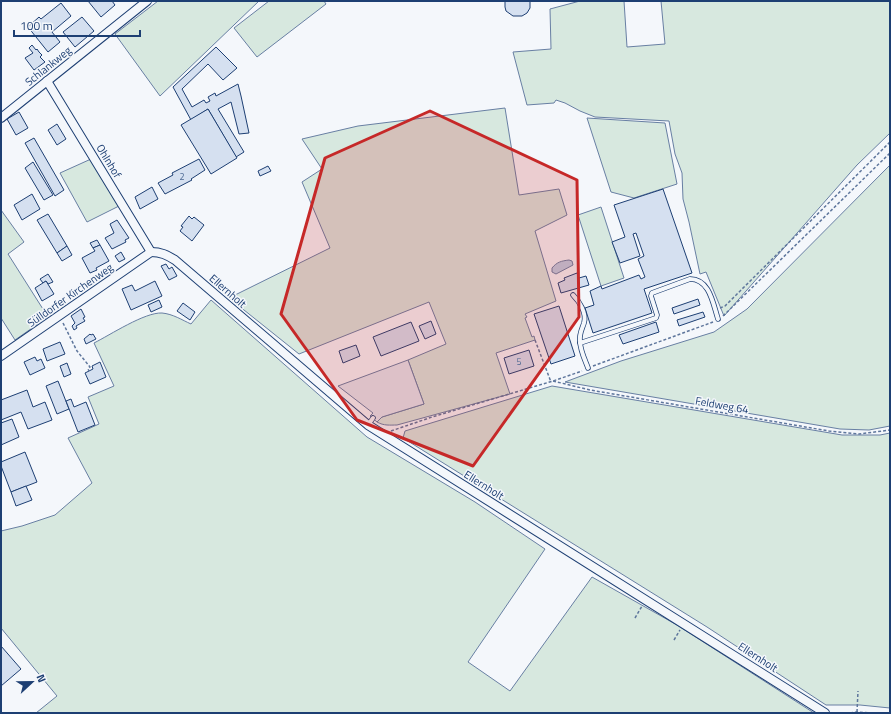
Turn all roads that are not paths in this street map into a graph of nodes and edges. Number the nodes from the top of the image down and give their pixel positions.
1 (146, 1) edge
2 (47, 81) junction
3 (1, 118) edge
4 (151, 252) junction
5 (573, 295) dead end
6 (718, 319) dead end
7 (580, 343) junction
8 (1, 356) edge
9 (588, 368) dead end
10 (825, 713) edge

1 - 2 street, Schlankweg
2 - 3 street, Schlankweg
2 - 4 street, Ohlnhof
4 - 8 street, Sülldorfer Kirchenweg
4 - 10 street, Ellernholt
5 - 7 lane
6 - 7 lane
7 - 9 lane

